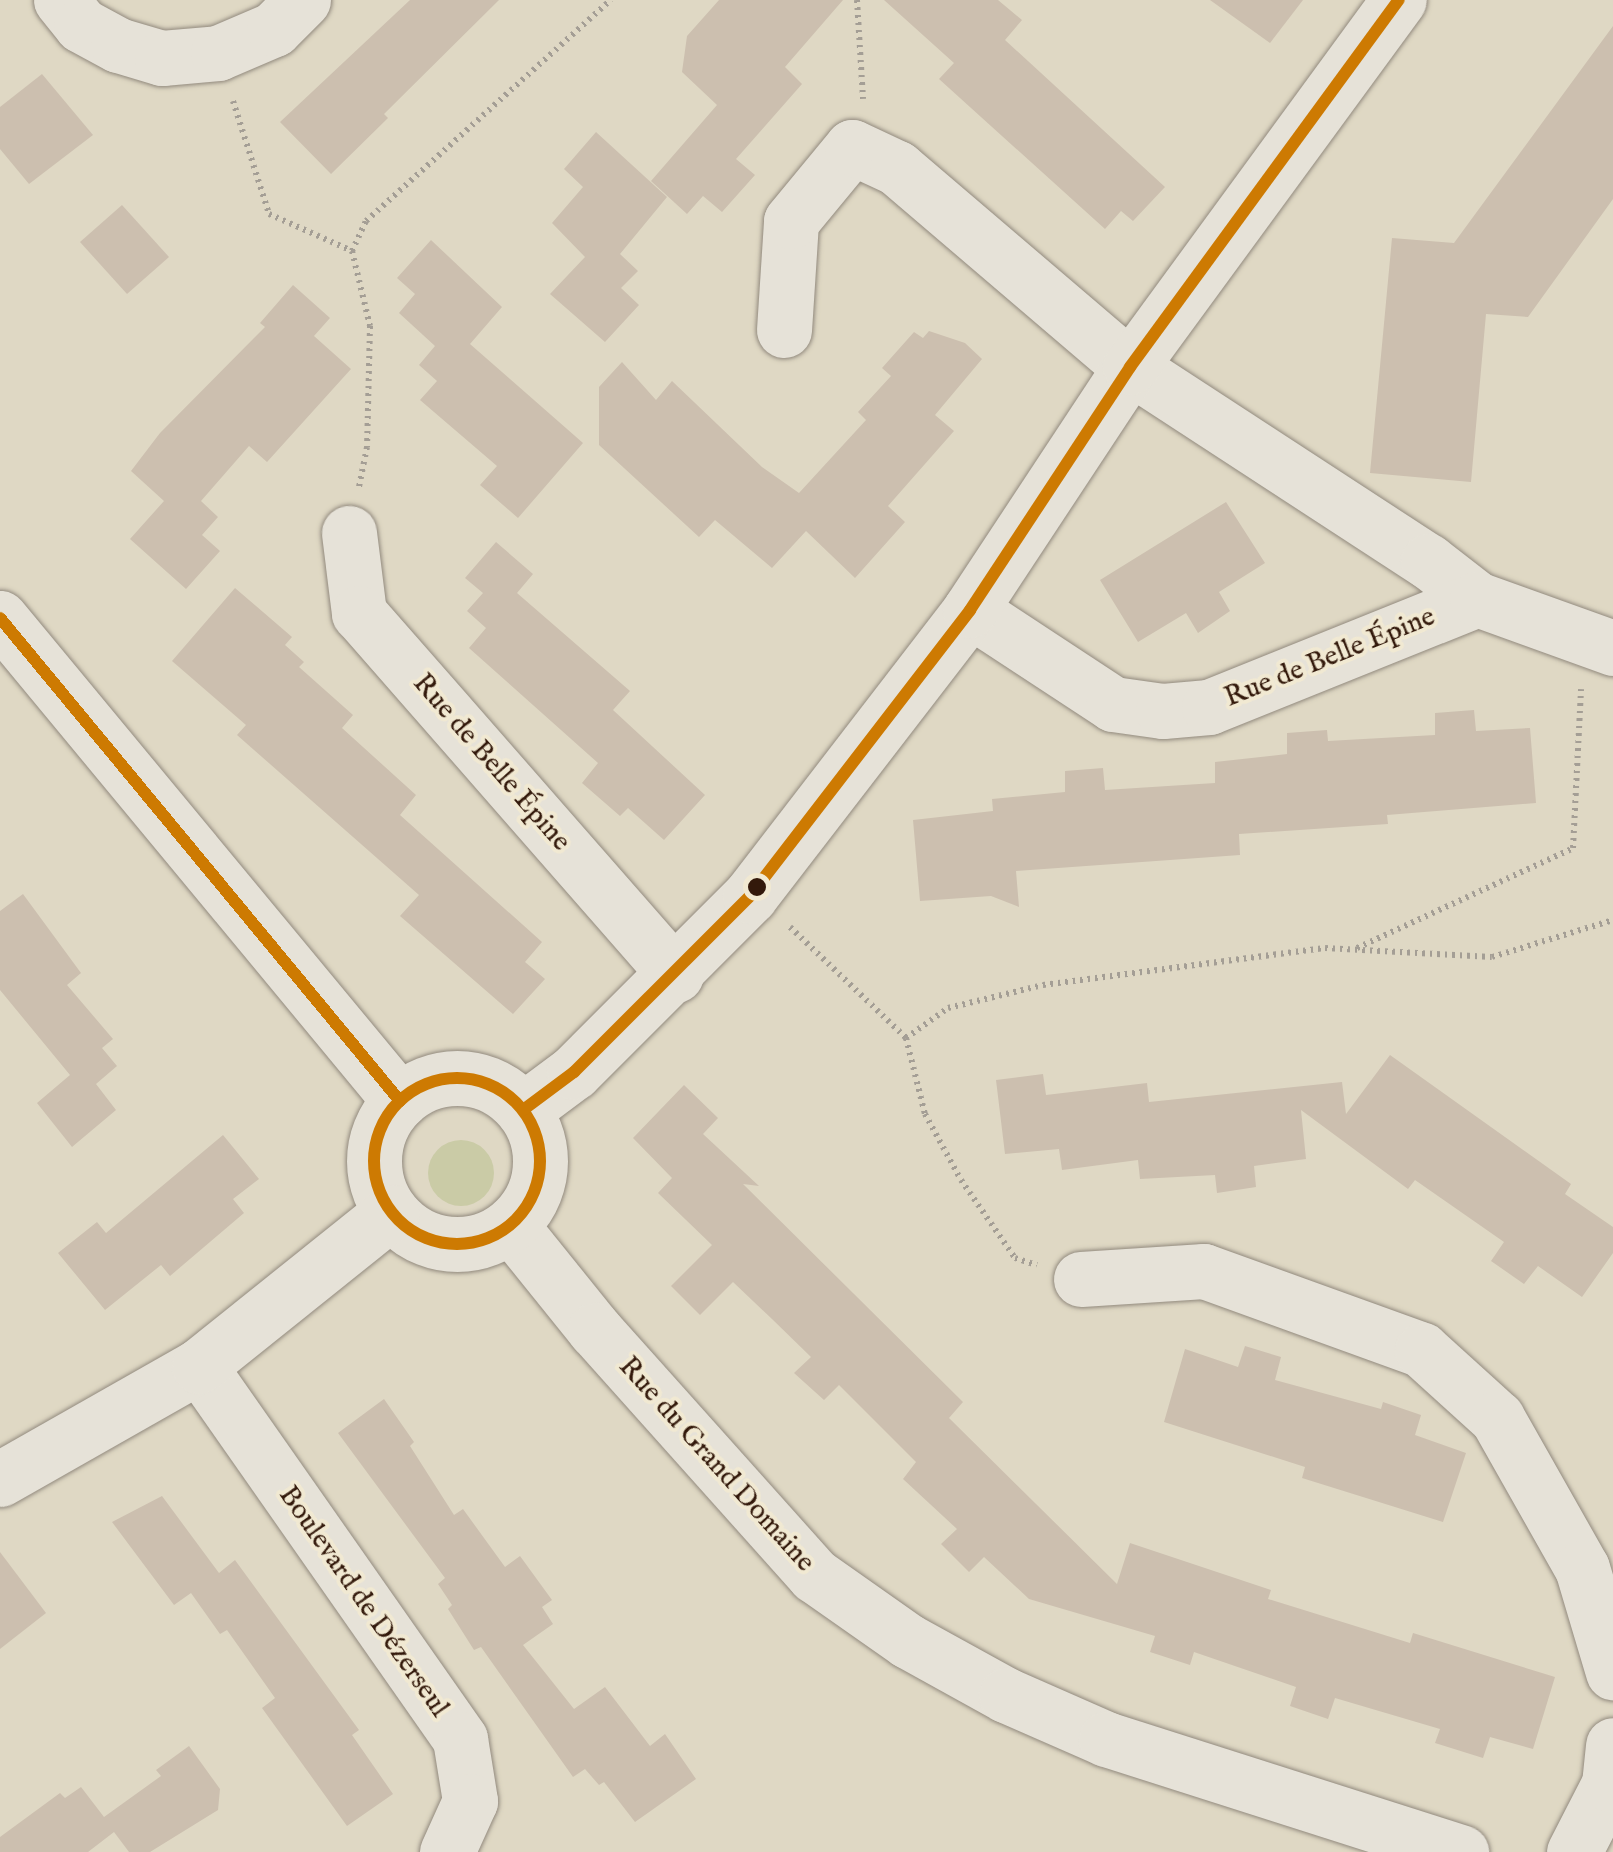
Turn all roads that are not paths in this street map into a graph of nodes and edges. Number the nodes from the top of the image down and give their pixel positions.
1 (61, 0) edge
2 (303, 0) edge
3 (1399, 0) edge
4 (784, 330) dead end
5 (1130, 367) junction
6 (349, 532) road end
7 (1477, 599) junction
8 (970, 610) junction
9 (0, 618) edge
10 (1598, 643) edge
11 (676, 974) junction
12 (400, 1101) junction
13 (523, 1110) junction
14 (390, 1212) junction
15 (510, 1226) junction
16 (1081, 1279) road end
17 (200, 1366) junction
18 (0, 1480) edge
19 (1597, 1564) edge
20 (1613, 1672) edge
21 (1613, 1746) edge
22 (447, 1852) edge
23 (1461, 1852) edge
24 (1574, 1852) edge

1 - 2 street
3 - 5 street
4 - 5 street, Rue de Belle Épine
5 - 7 street, Rue de Belle Épine
5 - 8 street
6 - 11 street, Rue de Belle Épine
7 - 8 street, Rue de Belle Épine
7 - 10 street, Rue de Belle Épine
8 - 11 street
9 - 12 street
11 - 13 street
12 - 13 street
12 - 14 street
13 - 15 street
14 - 15 street
14 - 17 street
15 - 23 street, Rue du Grand Domaine
16 - 19 street
17 - 18 street
17 - 22 street, Boulevard de Dézerseul
19 - 20 street
21 - 24 street

